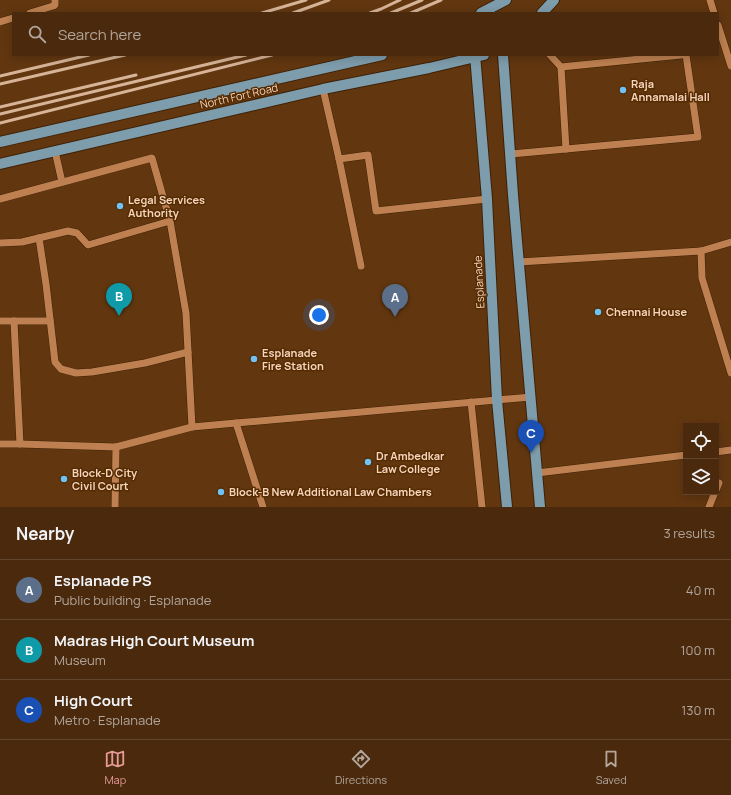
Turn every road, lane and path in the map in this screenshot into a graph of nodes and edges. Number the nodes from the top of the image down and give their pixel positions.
1 (55, 0) edge
2 (506, 0) edge
3 (554, 0) edge
4 (710, 0) edge
5 (492, 10) edge
6 (33, 12) edge
7 (543, 12) edge
8 (714, 12) edge
9 (12, 18) edge
10 (0, 22) edge
11 (719, 28) edge
12 (378, 56) edge
13 (478, 56) edge
14 (503, 56) edge
15 (551, 56) edge
16 (670, 56) edge
17 (686, 56) edge
18 (731, 66) edge
19 (561, 67) junction
20 (323, 89) junction
21 (0, 142) edge
22 (566, 149) junction
23 (55, 151) junction
24 (511, 154) junction
25 (339, 160) junction
26 (0, 164) edge
27 (62, 182) junction
28 (0, 199) edge
29 (487, 199) junction
30 (170, 221) junction
31 (39, 238) junction
32 (731, 242) edge
33 (0, 243) edge
34 (701, 251) junction
35 (519, 262) junction
36 (361, 266) dead end
37 (14, 321) junction
38 (50, 321) junction
39 (0, 322) edge
40 (188, 352) junction
41 (731, 372) edge
42 (530, 397) junction
43 (497, 400) junction
44 (471, 402) junction
45 (236, 423) junction
46 (192, 427) junction
47 (0, 444) edge
48 (20, 444) junction
49 (116, 447) junction
50 (731, 450) edge
51 (719, 452) edge
52 (683, 456) edge
53 (537, 473) junction
54 (714, 495) edge
55 (115, 507) edge
56 (263, 507) edge
57 (482, 507) edge
58 (507, 507) edge
59 (540, 507) edge
60 (709, 507) edge

1 - 6 street
2 - 5 main road
3 - 7 main road
4 - 8 street
9 - 10 street
11 - 18 street
12 - 21 main road, North Fort Road
13 - 20 main road, North Fort Road
13 - 29 main road, Esplanade
14 - 24 main road
15 - 19 street
16 - 19 street
17 - 22 street
19 - 22 street
20 - 23 main road, North Fort Road
20 - 25 street
22 - 24 street
23 - 26 main road, North Fort Road
23 - 27 street
24 - 35 main road
25 - 29 street
25 - 36 street
27 - 28 street
27 - 30 street
29 - 43 main road, Esplanade
30 - 31 street
30 - 40 street
31 - 33 street
31 - 38 street
32 - 34 street
34 - 35 street
34 - 41 street
35 - 42 main road
37 - 38 street
37 - 39 street
37 - 48 street
38 - 40 street
40 - 46 street
42 - 43 street
42 - 53 main road
43 - 44 street
43 - 58 main road, Esplanade
44 - 45 street
44 - 57 street
45 - 46 street
45 - 56 street
46 - 49 street
47 - 48 street
48 - 49 street
49 - 55 street
50 - 51 street
52 - 53 street
53 - 59 main road
54 - 60 street

